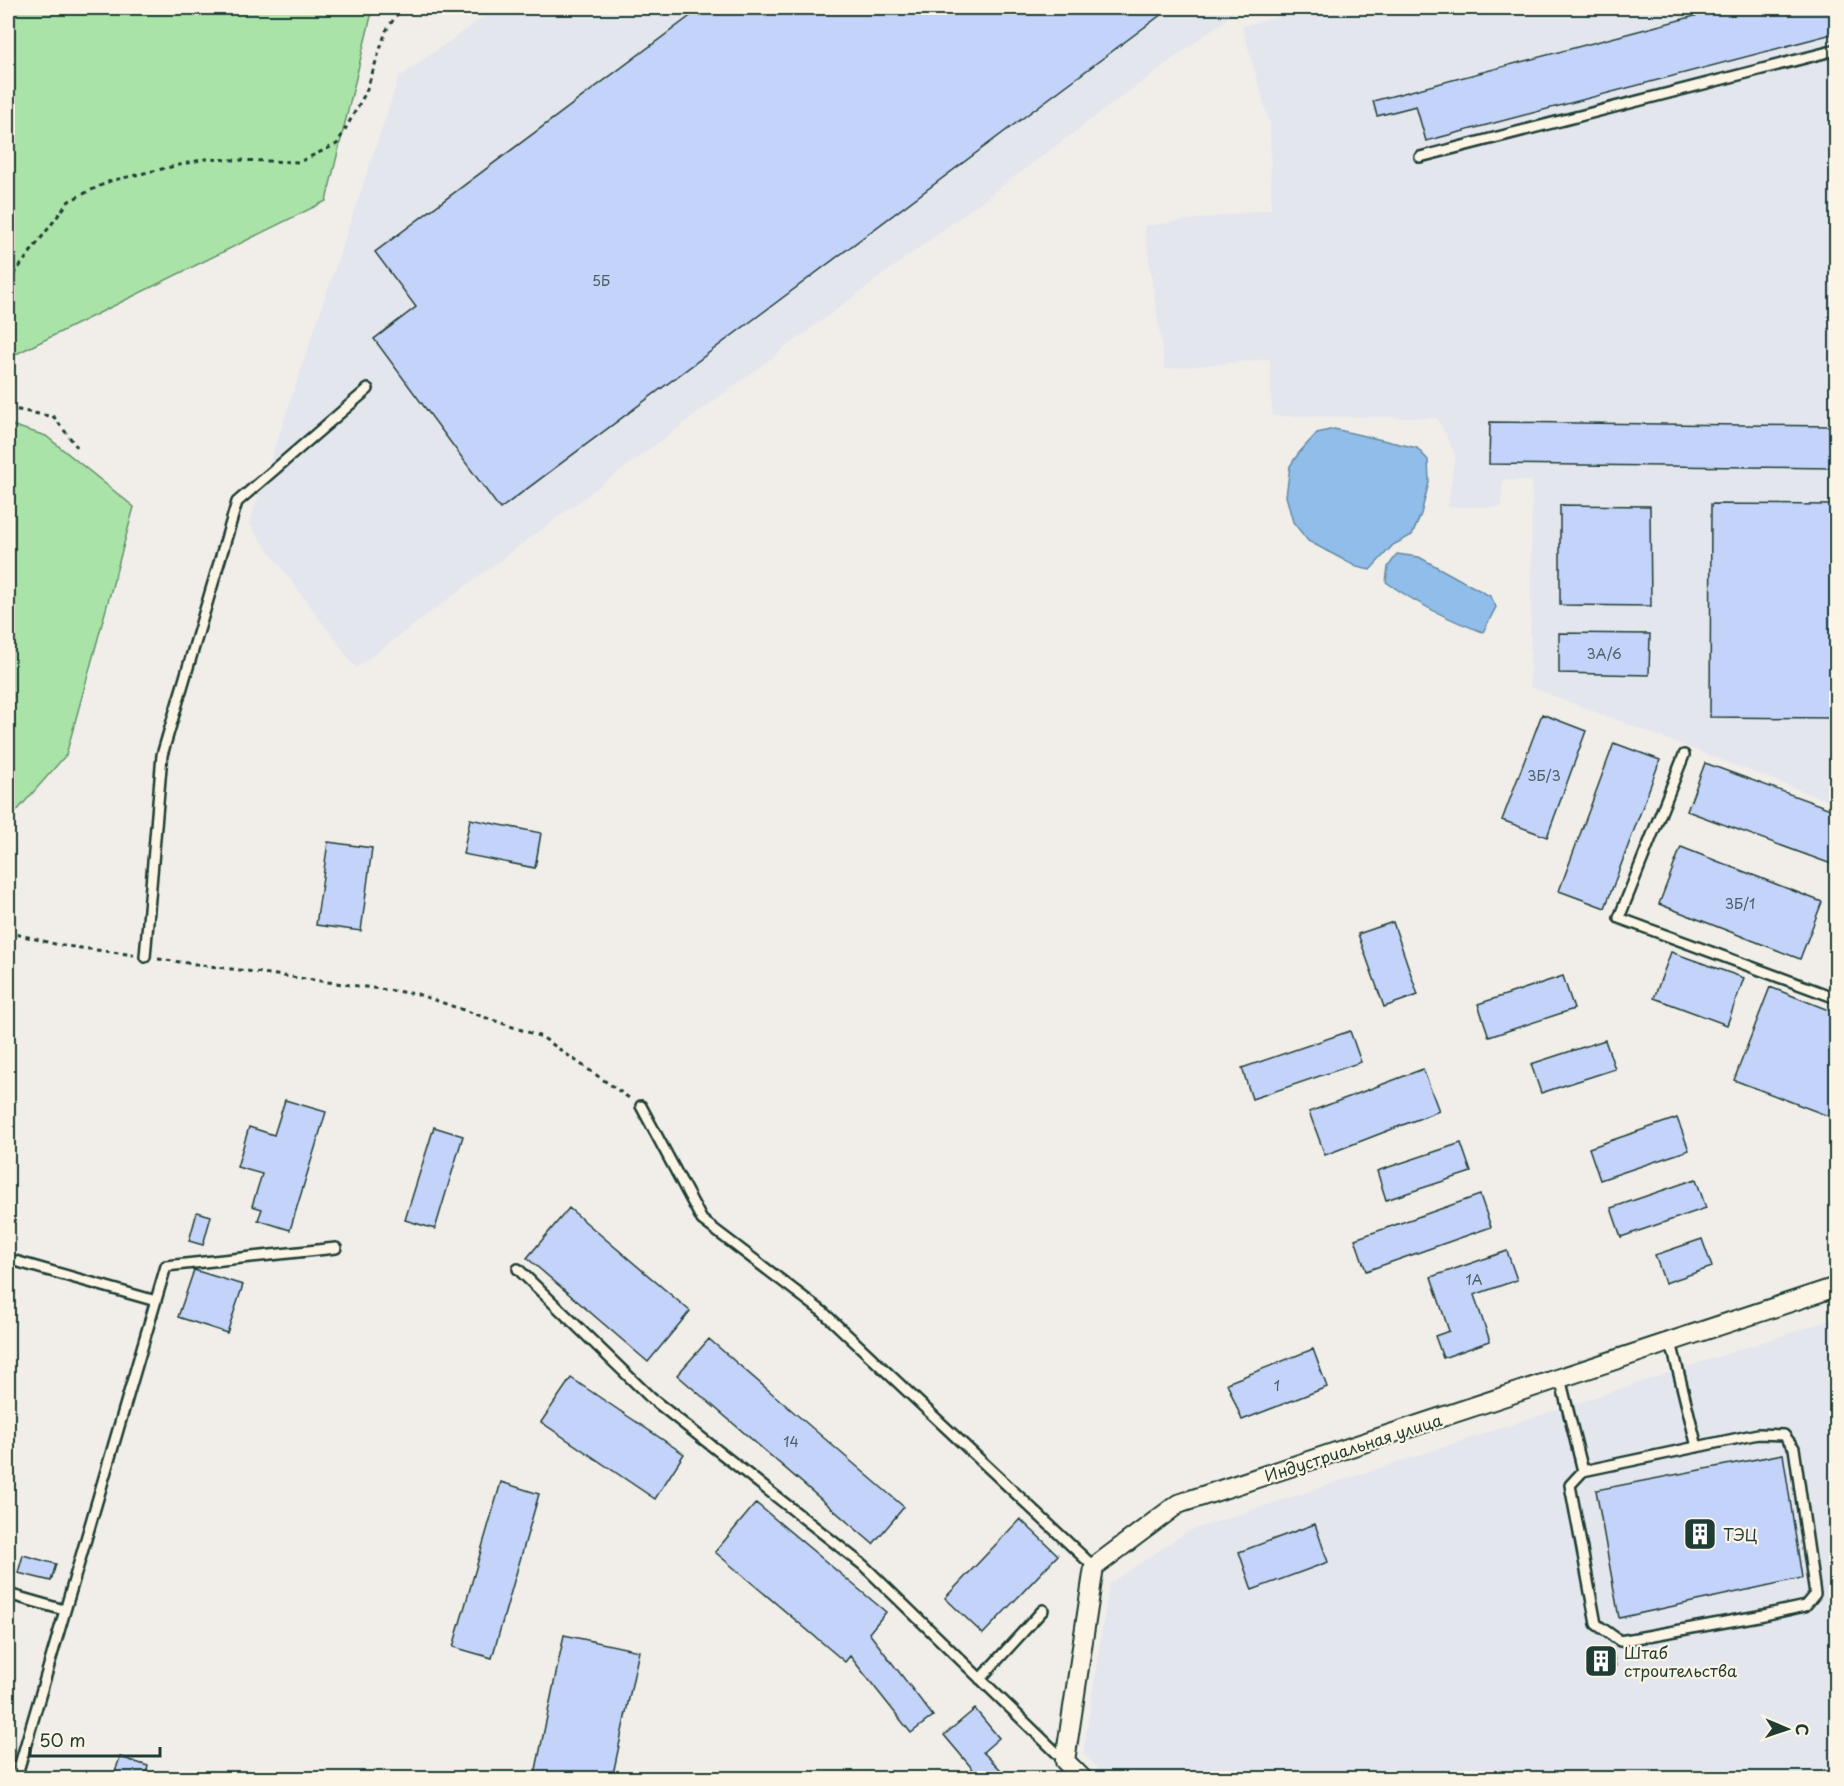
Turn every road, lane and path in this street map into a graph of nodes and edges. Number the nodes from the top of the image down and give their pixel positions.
1 (401, 8) edge
2 (1836, 50) edge
3 (1420, 157) dead end
4 (8, 282) edge
5 (368, 389) dead end
6 (8, 408) edge
7 (77, 447) dead end
8 (1684, 755) dead end
9 (8, 932) edge
10 (145, 957) junction
11 (1836, 998) edge
12 (641, 1106) joint
13 (336, 1248) dead end
14 (8, 1258) edge
15 (518, 1269) dead end
16 (1836, 1287) edge
17 (156, 1301) junction
18 (1671, 1342) junction
19 (1560, 1378) junction
20 (1697, 1447) junction
21 (1583, 1471) junction
22 (1094, 1568) junction
23 (8, 1594) edge
24 (64, 1610) junction
25 (1043, 1610) dead end
26 (980, 1679) junction
27 (1065, 1761) junction
28 (16, 1779) edge
29 (1082, 1779) edge

1 - 4 path
2 - 3 lane
5 - 10 lane
6 - 7 path
8 - 11 lane
9 - 10 path
10 - 12 path
12 - 22 lane
13 - 17 lane
14 - 17 lane
15 - 26 lane
16 - 18 street, Индустриальная улица
17 - 24 lane
18 - 19 street, Индустриальная улица
18 - 20 lane
19 - 21 lane
19 - 22 street, Индустриальная улица
20 - 21 lane
20 - 21 lane
22 - 27 street
23 - 24 lane
24 - 28 lane
25 - 26 lane
26 - 27 lane
27 - 29 street

